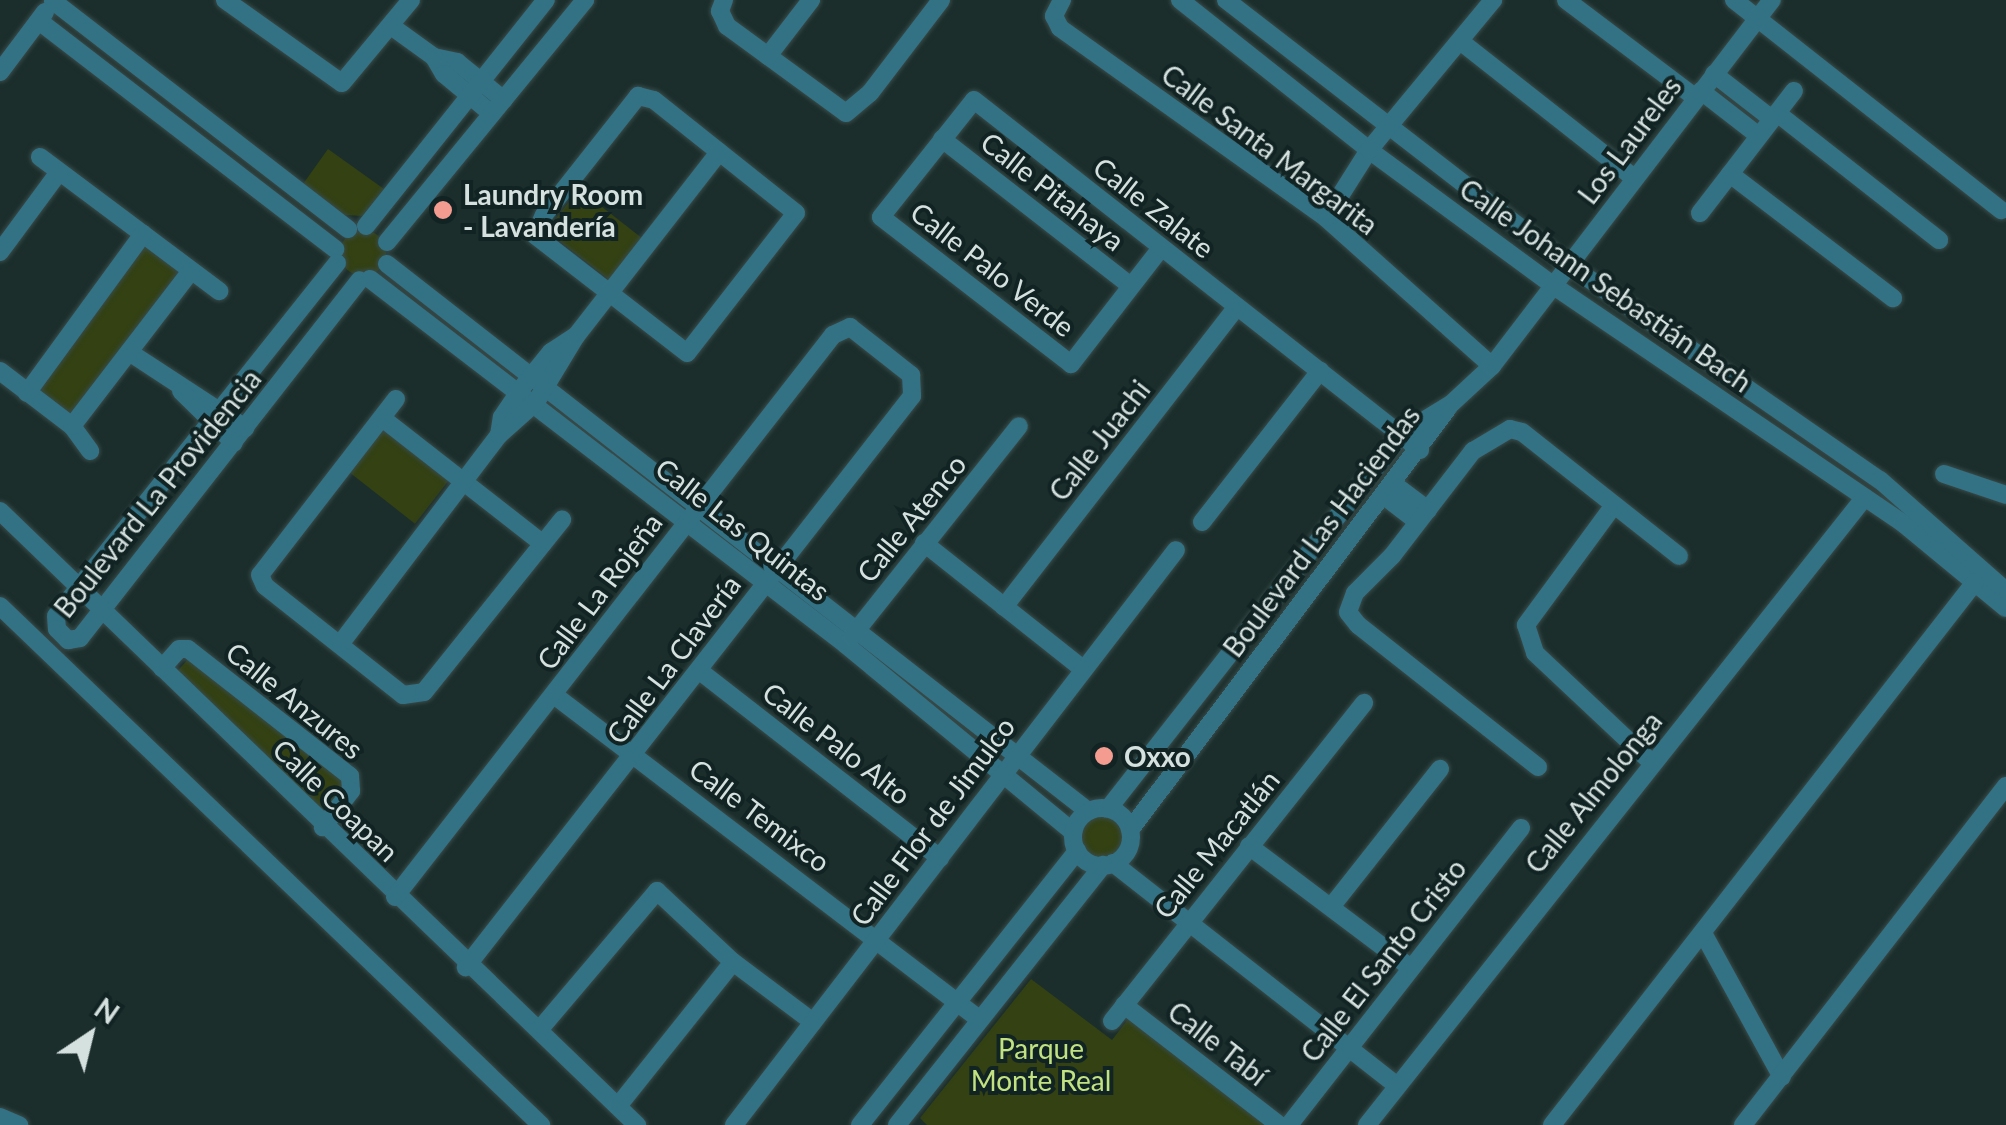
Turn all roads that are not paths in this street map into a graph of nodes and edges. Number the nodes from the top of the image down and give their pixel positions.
1 (54, 0) edge
2 (225, 0) edge
3 (546, 0) edge
4 (585, 0) edge
5 (724, 0) edge
6 (811, 0) edge
7 (941, 0) edge
8 (1062, 0) edge
9 (1180, 0) edge
10 (1226, 0) edge
11 (1493, 0) edge
12 (1566, 0) edge
13 (1734, 0) edge
14 (1772, 0) edge
15 (402, 3) edge
16 (1757, 18) junction
17 (38, 20) junction
18 (391, 26) junction
19 (1460, 41) junction
20 (768, 56) junction
21 (0, 72) edge
22 (1714, 74) junction
23 (475, 88) junction
24 (1794, 91) dead end
25 (1698, 94) junction
26 (498, 107) junction
27 (1774, 116) junction
28 (1388, 127) junction
29 (1759, 136) junction
30 (942, 140) junction
31 (1369, 150) junction
32 (719, 152) junction
33 (40, 157) dead end
34 (59, 172) junction
35 (1730, 174) junction
36 (1634, 178) junction
37 (2002, 210) dead end
38 (1700, 213) dead end
39 (881, 218) joint
40 (1326, 218) junction
41 (357, 228) junction
42 (143, 234) junction
43 (1939, 240) dead end
44 (387, 242) junction
45 (1161, 248) junction
46 (0, 252) edge
47 (336, 256) junction
48 (388, 264) junction
49 (1570, 265) junction
50 (191, 271) junction
51 (365, 280) junction
52 (1131, 286) junction
53 (1554, 286) junction
54 (219, 291) dead end
55 (608, 294) junction
56 (1893, 298) dead end
57 (1238, 307) junction
58 (850, 326) joint
59 (129, 352) junction
60 (1492, 366) junction
61 (0, 371) edge
62 (1320, 371) junction
63 (534, 389) junction
64 (26, 393) junction
65 (396, 399) dead end
66 (1451, 404) junction
67 (215, 418) junction
68 (382, 418) junction
69 (72, 426) junction
70 (1019, 426) dead end
71 (1402, 434) junction
72 (239, 435) junction
73 (1420, 450) junction
74 (90, 451) dead end
75 (1944, 474) dead end
76 (462, 480) junction
77 (1387, 489) junction
78 (2006, 495) edge
79 (1864, 496) junction
80 (700, 504) junction
81 (1614, 505) junction
82 (0, 511) edge
83 (1423, 516) junction
84 (562, 520) dead end
85 (686, 521) junction
86 (1202, 522) dead end
87 (924, 543) junction
88 (543, 544) junction
89 (1176, 550) dead end
90 (1679, 556) dead end
91 (779, 566) junction
92 (1975, 582) junction
93 (766, 583) junction
94 (81, 588) junction
95 (2006, 591) edge
96 (0, 606) edge
97 (1004, 607) junction
98 (2006, 608) edge
99 (103, 610) junction
100 (859, 627) junction
101 (341, 643) junction
102 (845, 644) junction
103 (162, 668) junction
104 (1084, 668) junction
105 (701, 672) junction
106 (554, 695) junction
107 (1364, 703) dead end
108 (1017, 754) junction
109 (635, 756) junction
110 (1652, 764) junction
111 (1538, 767) dead end
112 (1440, 769) dead end
113 (1004, 772) junction
114 (2006, 786) edge
115 (1108, 809) junction
116 (1088, 812) junction
117 (323, 826) junction
118 (1522, 828) dead end
119 (1130, 830) junction
120 (1075, 842) junction
121 (1249, 846) junction
122 (940, 858) junction
123 (1108, 864) junction
124 (394, 897) junction
125 (1331, 907) junction
126 (1188, 922) junction
127 (1702, 933) junction
128 (879, 937) junction
129 (733, 962) junction
130 (466, 966) junction
131 (1411, 968) junction
132 (958, 1001) junction
133 (1118, 1013) joint
134 (979, 1019) junction
135 (812, 1022) junction
136 (540, 1029) junction
137 (1348, 1048) junction
138 (1782, 1077) junction
139 (1397, 1086) junction
140 (618, 1106) junction
141 (0, 1117) edge
142 (906, 1121) edge
143 (742, 1122) edge
144 (19, 1125) edge
145 (541, 1125) edge
146 (637, 1125) edge
147 (860, 1125) edge
148 (1279, 1125) edge
149 (1288, 1125) edge
150 (1368, 1125) edge
151 (1552, 1125) edge
152 (1742, 1125) edge

1 - 17 street
1 - 41 street
2 - 18 street
3 - 23 street
4 - 26 street
5 - 20 street
6 - 20 street
7 - 20 street
8 - 40 street, Calle Santa Margarita
9 - 31 street, Calle Johann Sebastián Bach
10 - 28 street, Calle Johann Sebastián Bach
11 - 19 street
12 - 25 street
13 - 16 street
14 - 16 street, Los Laureles
15 - 18 street
16 - 22 street, Los Laureles
16 - 37 street
17 - 21 street
17 - 47 street
18 - 23 street
19 - 28 street
19 - 36 street
22 - 25 street, Los Laureles
22 - 27 street
23 - 26 street
23 - 41 street
24 - 27 street
25 - 29 street
25 - 36 street, Los Laureles
26 - 44 street
27 - 29 street
27 - 43 street
28 - 31 street
28 - 49 street, Calle Johann Sebastián Bach
29 - 35 street
30 - 39 street, Calle Zalate
30 - 45 street, Calle Zalate
30 - 52 street, Calle Pitahaya
31 - 40 street
31 - 53 street, Calle Johann Sebastián Bach
32 - 55 street
32 - 55 street
32 - 55 street
33 - 34 street
34 - 42 street
34 - 46 street
35 - 38 street
35 - 56 street
36 - 49 street, Los Laureles
39 - 52 street, Calle Palo Verde
40 - 60 street, Calle Santa Margarita
41 - 44 street
41 - 47 street, Boulevard La Providencia
42 - 50 street
42 - 64 street
44 - 48 street
45 - 52 street
45 - 57 street, Calle Zalate
47 - 51 street, Calle Las Quintas
47 - 67 street, Boulevard La Providencia
48 - 51 street, Boulevard La Providencia
48 - 63 street, Calle Las Quintas
49 - 53 street, Los Laureles
49 - 95 street, Calle Johann Sebastián Bach
50 - 54 street
50 - 59 street
51 - 63 street, Calle Las Quintas
51 - 72 street, Boulevard La Providencia
53 - 60 street, Los Laureles
53 - 79 street, Calle Johann Sebastián Bach
55 - 63 street
57 - 62 street, Calle Zalate
57 - 97 street, Calle Juachi
58 - 80 street, Calle La Rojeña
58 - 91 street, Calle La Clavería
59 - 67 street
59 - 69 street
60 - 66 street, Los Laureles
61 - 64 street
62 - 71 street, Calle Zalate
62 - 86 street
63 - 76 street
63 - 80 street, Calle Las Quintas
63 - 85 street, Calle Las Quintas
64 - 69 street
65 - 68 street
66 - 71 street, Boulevard Las Haciendas
66 - 73 street, Boulevard Las Haciendas
67 - 72 street
67 - 94 street, Boulevard La Providencia
68 - 76 street
68 - 101 street
69 - 74 street
70 - 87 street, Calle Atenco
71 - 73 street, Calle Zalate
71 - 115 street, Boulevard Las Haciendas
72 - 99 street, Boulevard La Providencia
73 - 77 street, Boulevard Las Haciendas
75 - 78 street
76 - 88 street
76 - 101 street
77 - 83 street
77 - 119 street, Boulevard Las Haciendas
79 - 92 street, Calle Johann Sebastián Bach
79 - 110 street, Calle Almolonga
80 - 85 street, Calle La Rojeña
80 - 91 street, Calle Las Quintas
81 - 83 street
81 - 90 street
81 - 110 street
82 - 94 street, Calle Coapan
83 - 111 street
84 - 88 street
85 - 93 street, Calle Las Quintas
85 - 106 street, Calle La Rojeña
87 - 97 street
87 - 100 street, Calle Atenco
88 - 101 street
89 - 104 street, Calle Flor de Jimulco
91 - 93 street, Calle La Clavería
91 - 100 street, Calle Las Quintas
92 - 98 street, Calle Johann Sebastián Bach
92 - 127 street
93 - 102 street, Calle Las Quintas
93 - 105 street, Calle La Clavería
94 - 99 street, Calle Coapan
94 - 99 street, Boulevard La Providencia
96 - 145 street
97 - 104 street
99 - 103 street, Calle Coapan
100 - 102 street, Calle Atenco
100 - 108 street, Calle Las Quintas
102 - 113 street, Calle Las Quintas
103 - 117 street, Calle Coapan
103 - 117 street, Calle Anzures
104 - 108 street, Calle Flor de Jimulco
105 - 109 street, Calle La Clavería
105 - 122 street, Calle Palo Alto
106 - 109 street, Calle Temixco
106 - 124 street, Calle La Rojeña
107 - 121 street, Calle Macatlán
108 - 113 street, Calle Flor de Jimulco
108 - 116 street, Calle Las Quintas
109 - 128 street, Calle Temixco
109 - 130 street, Calle La Clavería
110 - 139 street, Calle Almolonga
112 - 125 street
113 - 120 street, Calle Las Quintas
113 - 122 street, Calle Flor de Jimulco
114 - 138 street
115 - 116 street
115 - 119 street
116 - 120 street
117 - 124 street, Calle Coapan
118 - 131 street, Calle El Santo Cristo
119 - 123 street
120 - 123 street
120 - 132 street
121 - 125 street
121 - 126 street, Calle Macatlán
122 - 128 street, Calle Flor de Jimulco
123 - 126 street
123 - 134 street
124 - 130 street, Calle Coapan
125 - 131 street
126 - 133 street, Calle Macatlán
126 - 137 street
127 - 138 street
127 - 151 street
128 - 132 street, Calle Temixco
128 - 135 street, Calle Flor de Jimulco
129 - 135 street
129 - 136 street
129 - 140 street
130 - 136 street, Calle Coapan
131 - 137 street, Calle El Santo Cristo
132 - 134 street, Calle Temixco
132 - 147 street
133 - 148 street, Calle Tabí
134 - 142 street
135 - 143 street, Calle Flor de Jimulco
136 - 140 street, Calle Coapan
137 - 139 street
137 - 149 street, Calle El Santo Cristo
138 - 152 street
139 - 150 street, Calle Almolonga
140 - 146 street, Calle Coapan
141 - 144 street

